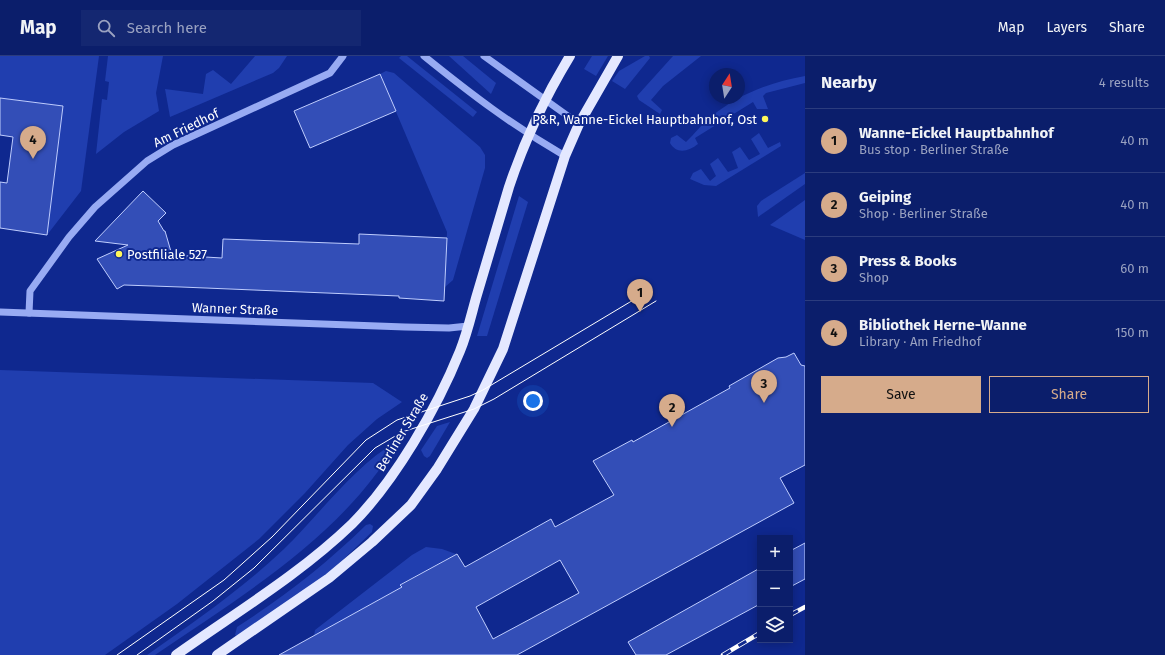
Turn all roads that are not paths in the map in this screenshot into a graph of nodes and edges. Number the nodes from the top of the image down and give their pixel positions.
1 (343, 56) edge
2 (424, 56) edge
3 (484, 56) edge
4 (570, 56) edge
5 (618, 56) edge
6 (545, 100) junction
7 (579, 124) junction
8 (530, 135) junction
9 (566, 156) junction
10 (0, 312) edge
11 (29, 313) junction
12 (468, 326) junction
13 (176, 655) edge
14 (217, 655) edge

1 - 11 street, Am Friedhof
2 - 8 street
3 - 6 street
4 - 6 main road, Berliner Straße
5 - 7 main road
6 - 7 street
6 - 8 main road, Berliner Straße
7 - 9 main road
8 - 9 street
8 - 12 main road, Berliner Straße
9 - 14 main road
10 - 11 street, Wanner Straße
11 - 12 street, Wanner Straße
12 - 13 main road, Berliner Straße

